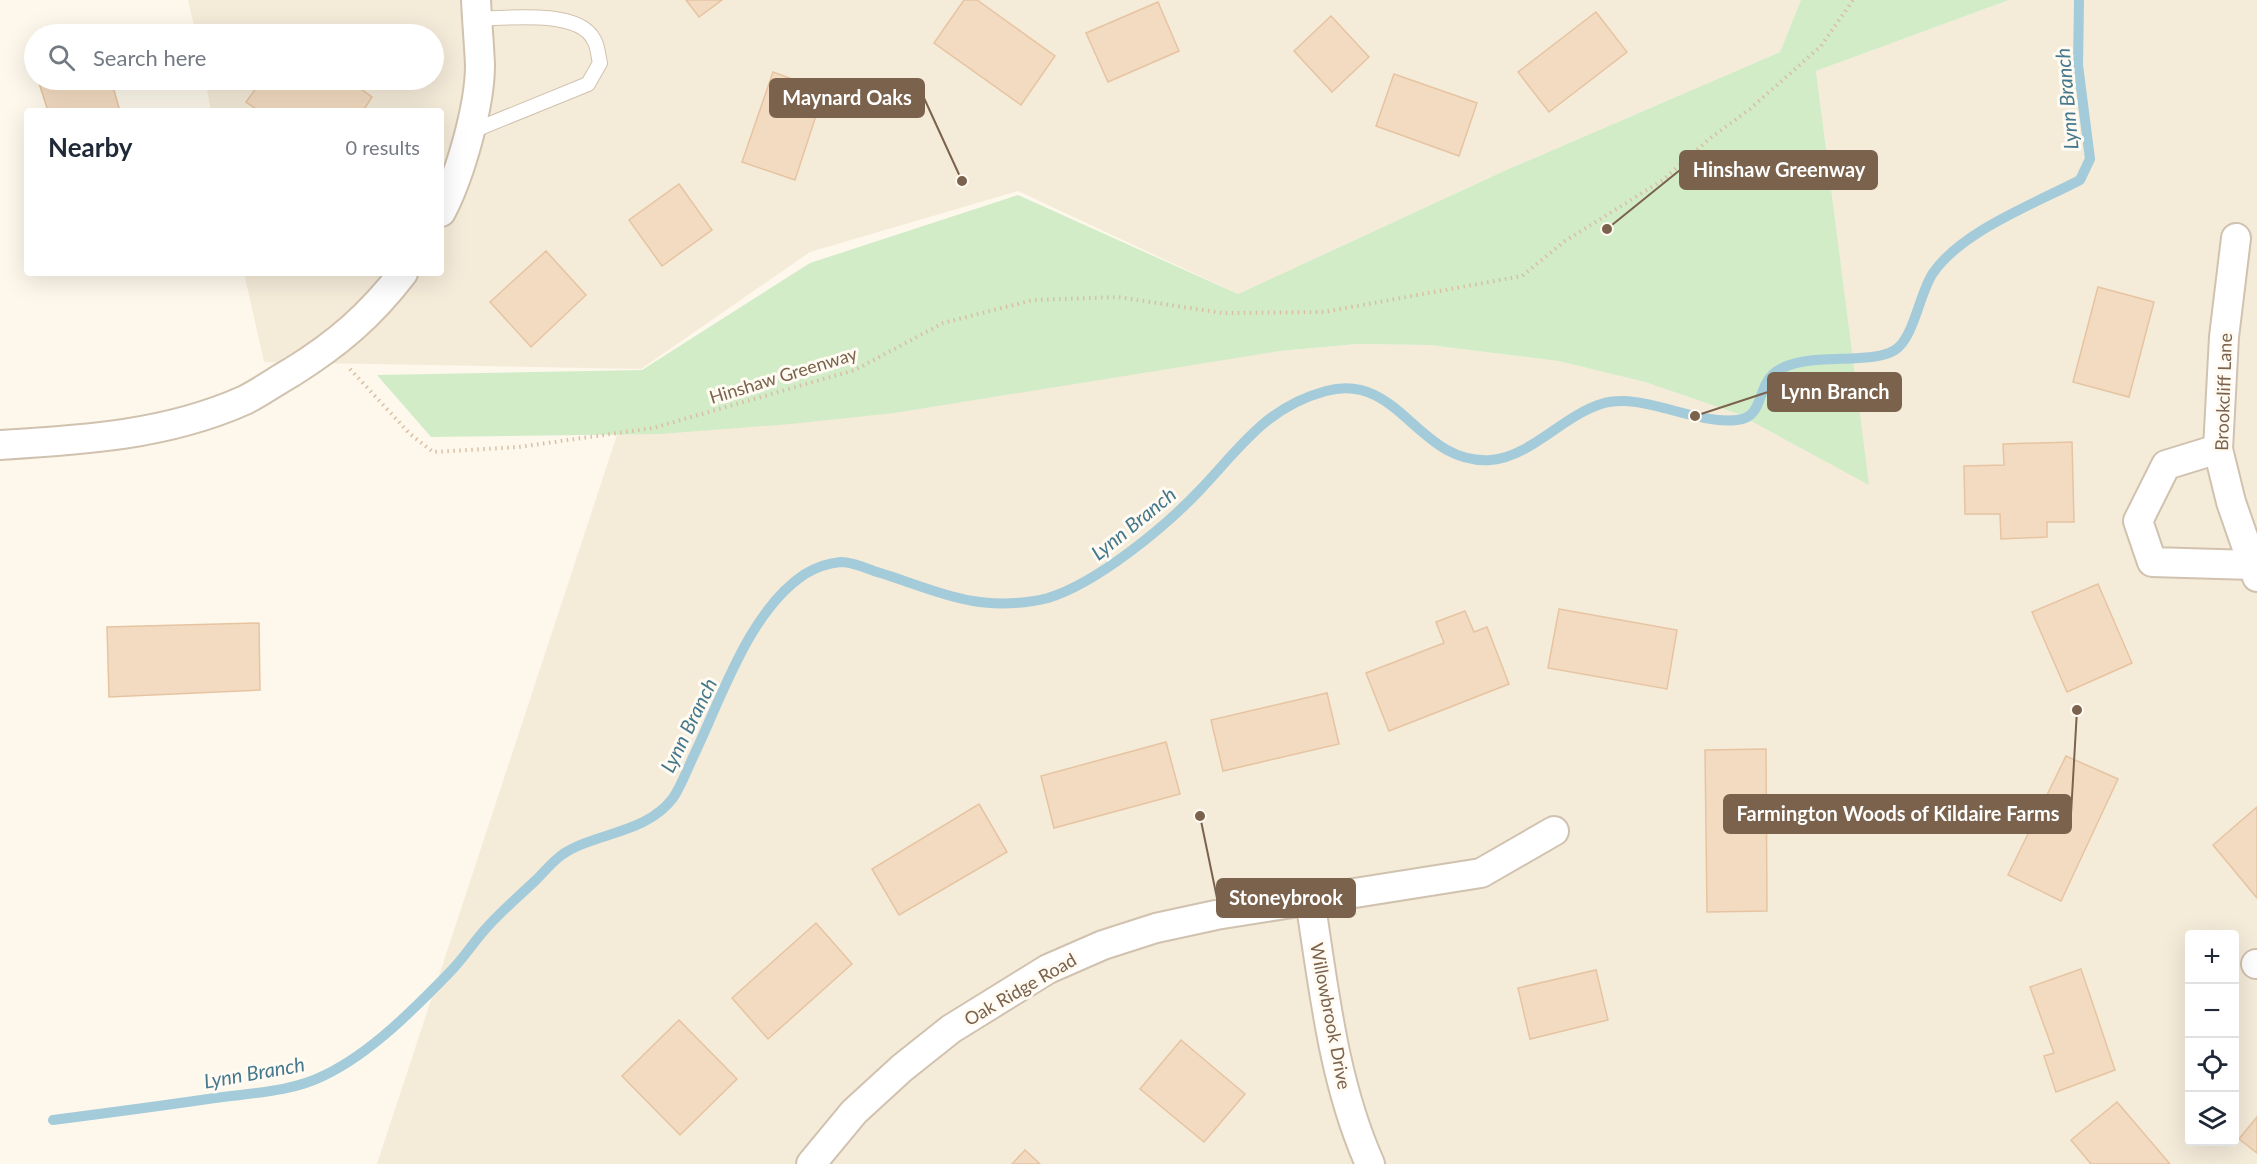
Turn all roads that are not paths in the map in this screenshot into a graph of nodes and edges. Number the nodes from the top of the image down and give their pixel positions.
1 (476, 9) edge
2 (470, 132) junction
3 (444, 206) edge
4 (2236, 238) dead end
5 (401, 276) edge
6 (0, 445) edge
7 (2218, 449) junction
8 (2255, 571) edge
9 (1554, 831) dead end
10 (1310, 900) junction
11 (811, 1164) edge
12 (1370, 1164) edge

1 - 2 street
1 - 2 lane
2 - 3 street
4 - 7 street, Brookcliff Lane
5 - 6 street
7 - 8 street, Brookcliff Lane
7 - 8 street
9 - 10 street, Oak Ridge Road
10 - 11 street, Oak Ridge Road
10 - 12 street, Willowbrook Drive

